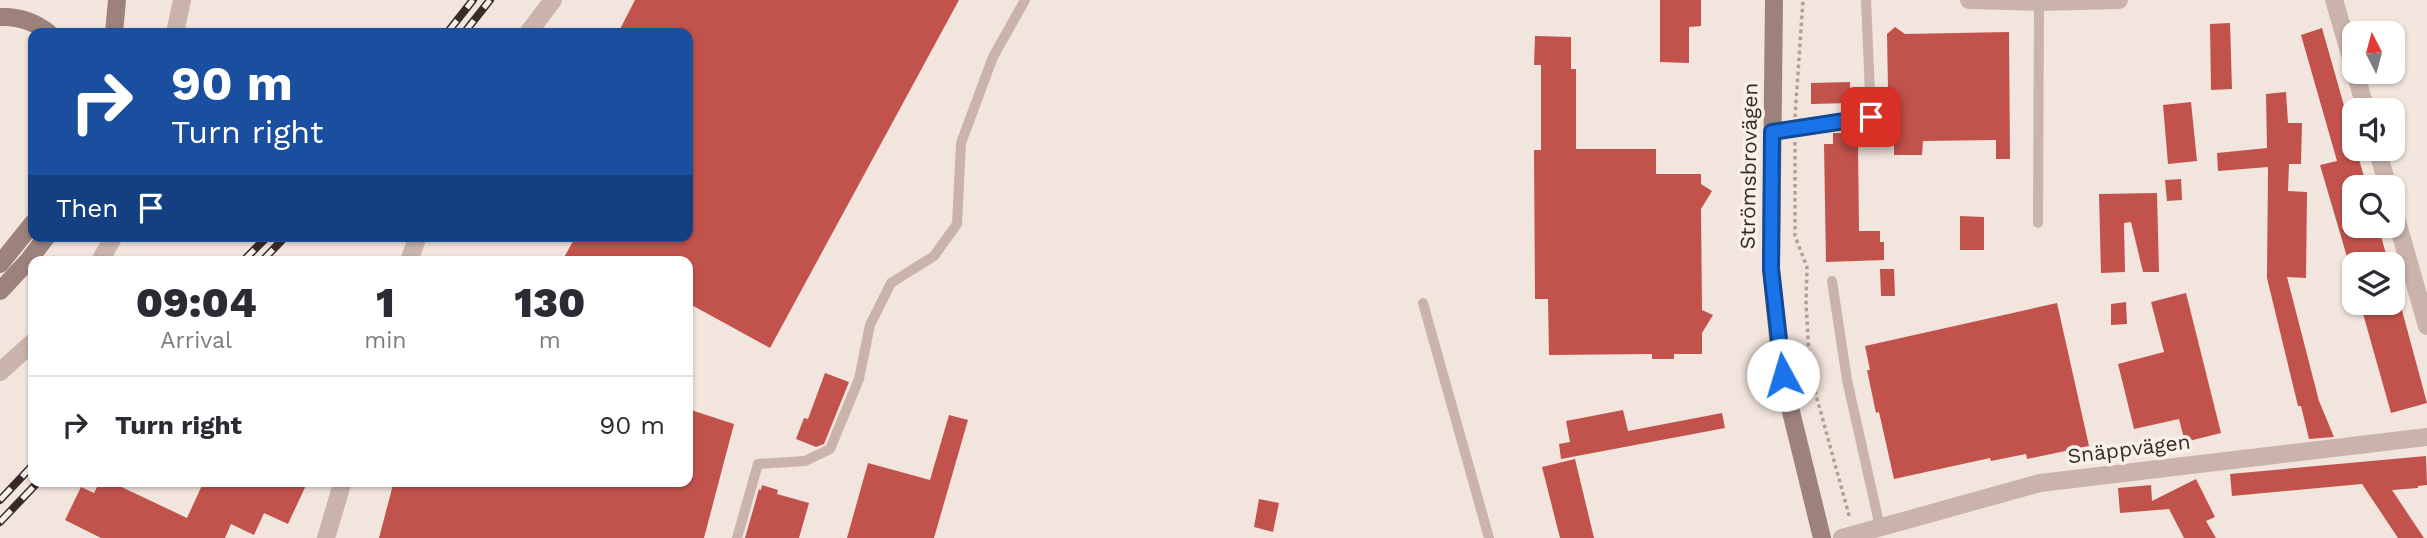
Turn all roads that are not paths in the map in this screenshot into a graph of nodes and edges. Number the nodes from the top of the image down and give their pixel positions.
1 (117, 0) edge
2 (182, 0) edge
3 (553, 0) edge
4 (1025, 0) edge
5 (1774, 0) edge
6 (1866, 0) edge
7 (1969, 0) edge
8 (2119, 0) edge
9 (2334, 0) edge
10 (2039, 1) edge
11 (0, 17) edge
12 (42, 28) edge
13 (114, 28) edge
14 (176, 28) edge
15 (532, 28) edge
16 (2342, 28) edge
17 (1772, 132) junction
18 (2038, 223) dead end
19 (28, 229) edge
20 (2402, 238) edge
21 (42, 242) edge
22 (32, 256) edge
23 (28, 261) edge
24 (0, 264) edge
25 (1832, 281) dead end
26 (0, 291) edge
27 (1423, 303) dead end
28 (2427, 326) edge
29 (28, 347) edge
30 (0, 372) edge
31 (2427, 437) edge
32 (340, 487) edge
33 (1880, 527) junction
34 (1848, 536) edge
35 (326, 538) edge
36 (737, 538) edge
37 (1489, 538) edge
38 (1822, 538) edge

1 - 13 main road
2 - 14 street
3 - 15 street
4 - 36 lane
5 - 17 main road, Strömsbrovägen
6 - 17 lane
7 - 10 street
8 - 10 street
9 - 16 street
10 - 18 lane
11 - 12 main road
17 - 38 main road, Strömsbrovägen
19 - 24 main road
20 - 28 street
21 - 22 main road
23 - 26 main road
25 - 33 lane
27 - 37 lane
29 - 30 street
31 - 33 street, Snäppvägen
32 - 35 street
33 - 34 street, Snäppvägen

